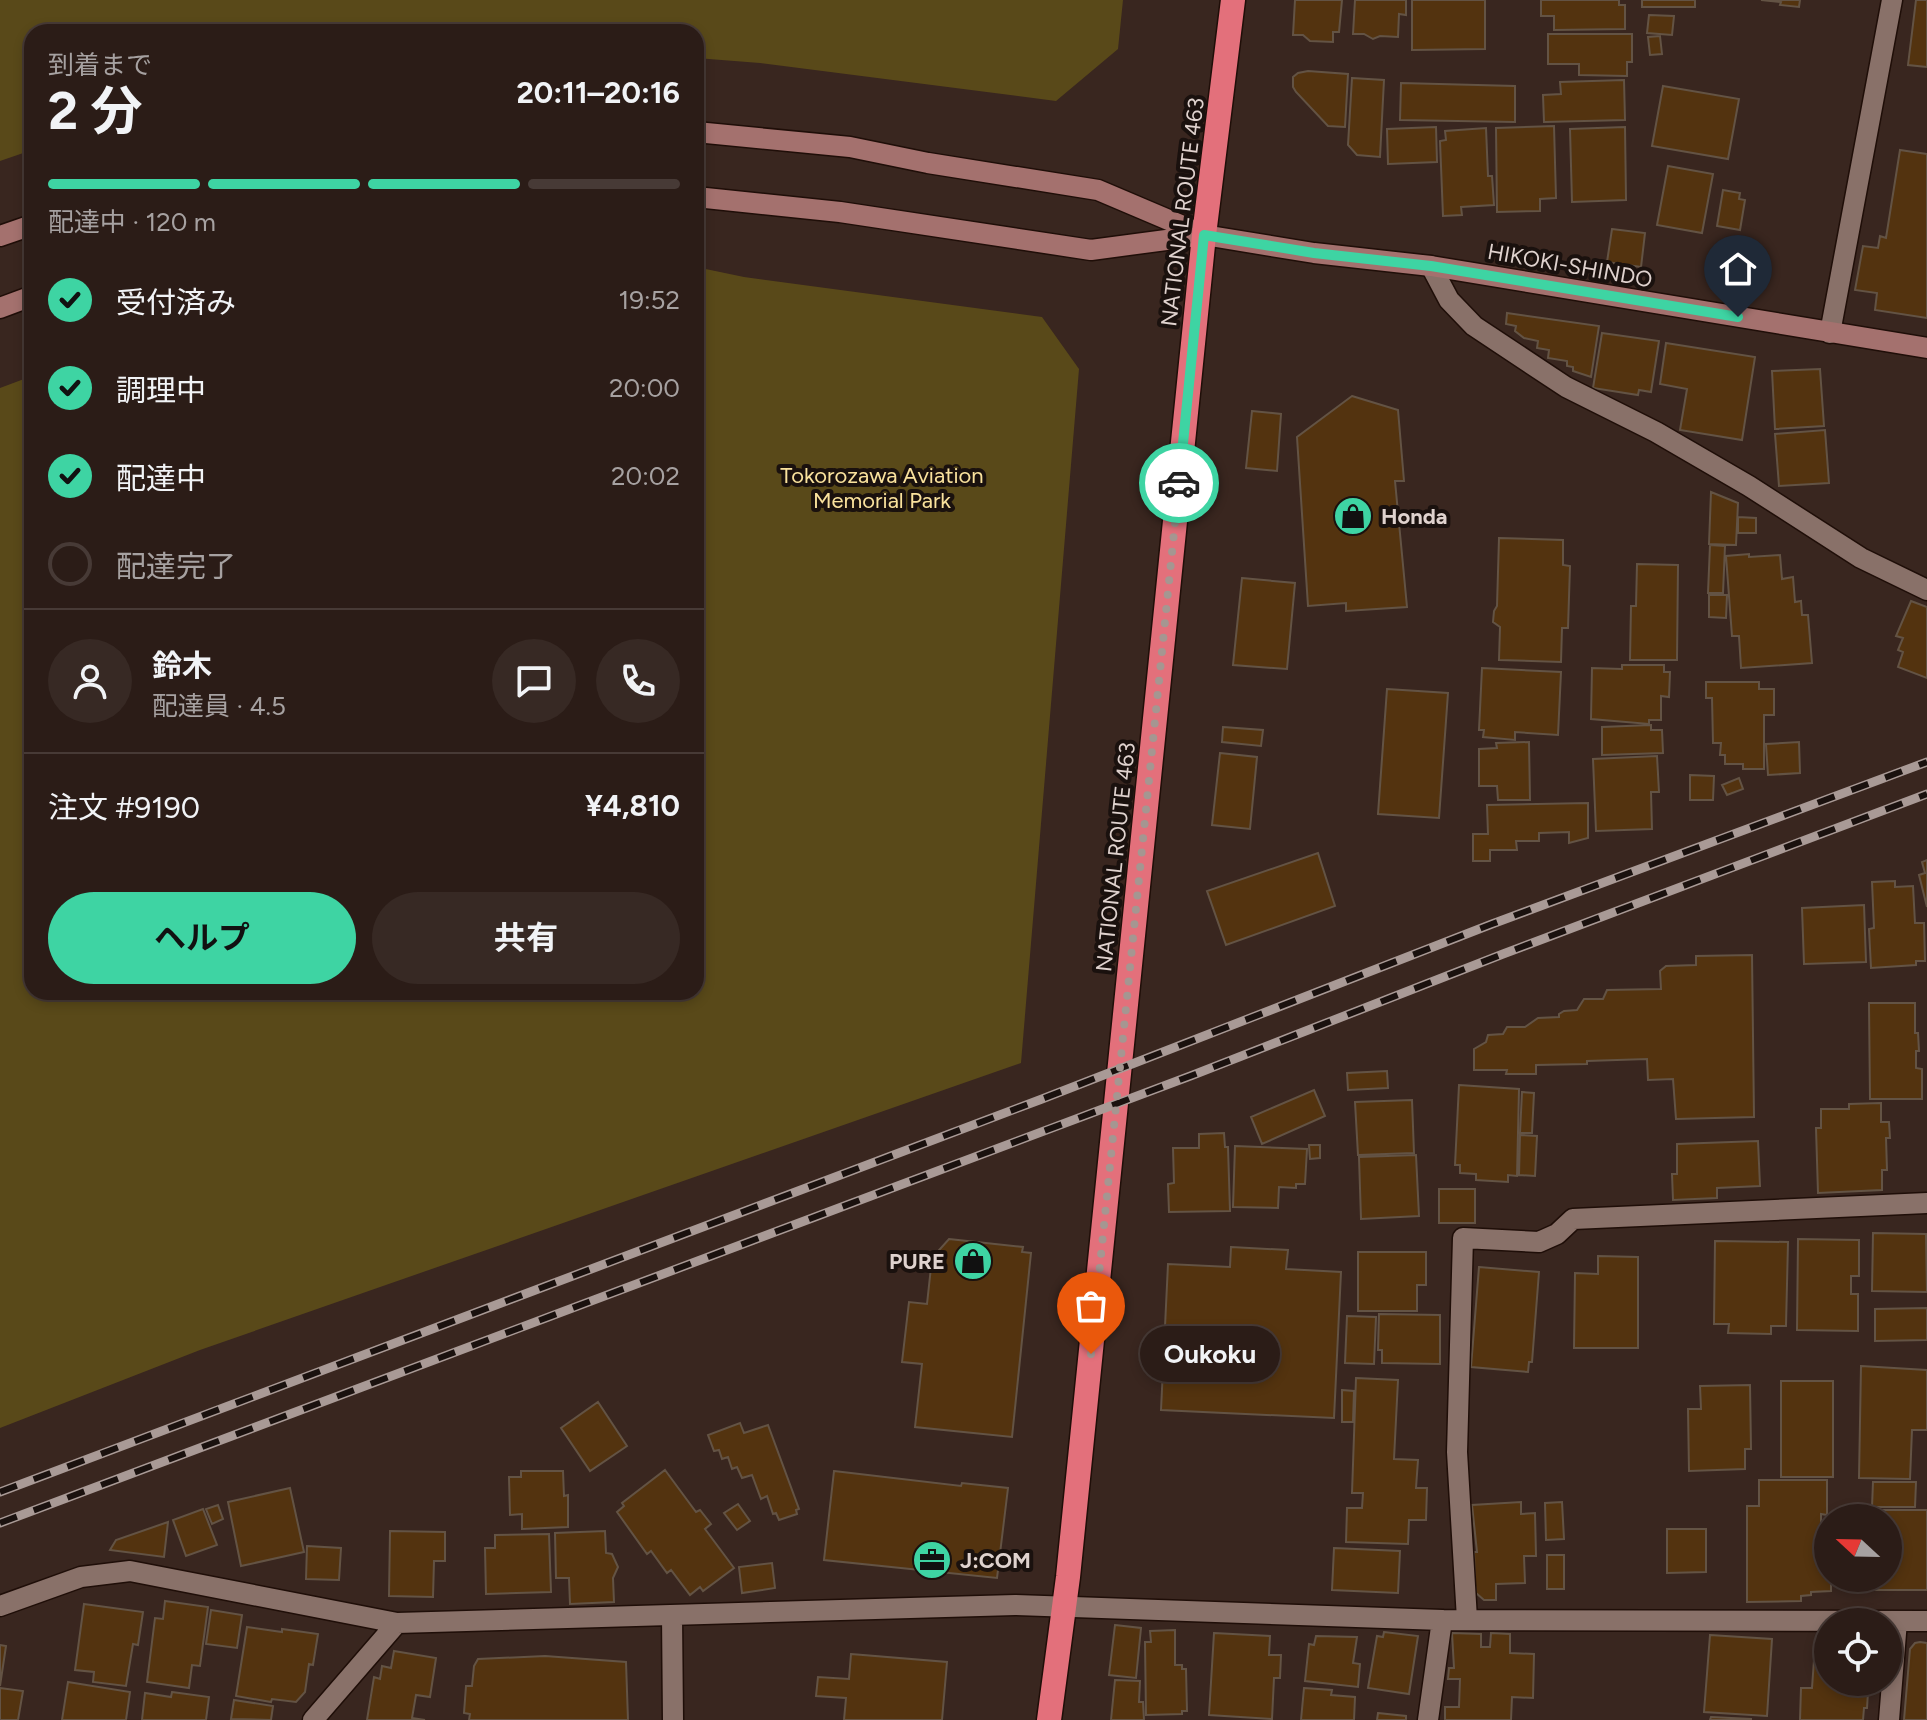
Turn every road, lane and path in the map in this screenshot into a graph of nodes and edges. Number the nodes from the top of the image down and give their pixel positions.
1 (1233, 0) edge
2 (1892, 0) edge
3 (704, 133) edge
4 (704, 198) edge
5 (24, 228) edge
6 (1204, 235) junction
7 (0, 236) edge
8 (1431, 266) junction
9 (24, 299) edge
10 (0, 308) edge
11 (1830, 333) junction
12 (1927, 348) edge
13 (1927, 590) edge
14 (1927, 1203) edge
15 (1064, 1605) junction
16 (0, 1606) edge
17 (672, 1615) junction
18 (1467, 1619) junction
19 (1442, 1620) junction
20 (1814, 1621) edge
21 (1902, 1621) edge
22 (1927, 1621) edge
23 (397, 1623) junction
24 (1891, 1696) edge
25 (313, 1720) edge
26 (673, 1720) edge
27 (1049, 1720) edge
28 (1428, 1720) edge
29 (1889, 1720) edge

1 - 6 highway, NATIONAL ROUTE 463
2 - 11 street
3 - 6 street
4 - 6 street
5 - 7 street
6 - 8 street, HIKOKI-SHINDO
6 - 15 highway, NATIONAL ROUTE 463
8 - 11 street, HIKOKI-SHINDO
8 - 13 street
9 - 10 street
11 - 12 street, HIKOKI-SHINDO
14 - 18 street
15 - 17 street
15 - 19 street
15 - 27 highway, NATIONAL ROUTE 463
16 - 23 street
17 - 23 street
17 - 26 street
18 - 19 street
18 - 20 street
19 - 28 street
21 - 22 street
23 - 25 street
24 - 29 street

